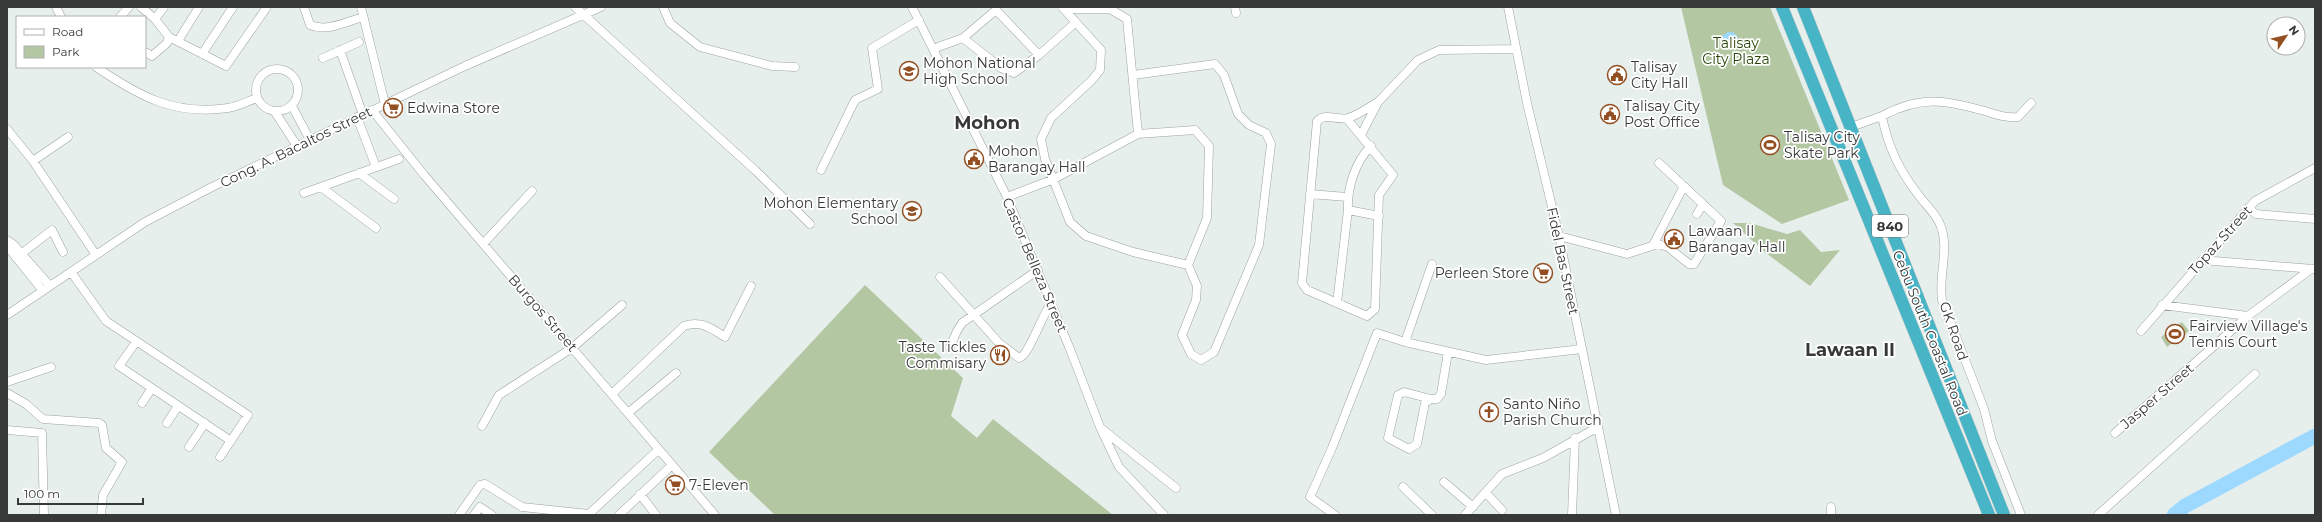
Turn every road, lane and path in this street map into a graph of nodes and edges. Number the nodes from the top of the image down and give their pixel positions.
1 (56, 7) edge
2 (129, 7) edge
3 (141, 7) edge
4 (164, 7) edge
5 (199, 7) edge
6 (233, 7) edge
7 (267, 7) edge
8 (304, 7) edge
9 (361, 7) edge
10 (575, 7) edge
11 (601, 7) edge
12 (663, 7) edge
13 (912, 7) edge
14 (1508, 7) edge
15 (1782, 7) edge
16 (1803, 7) edge
17 (1063, 8) edge
18 (583, 14) junction
19 (60, 16) edge
20 (121, 16) edge
21 (363, 17) junction
22 (155, 19) junction
23 (919, 20) junction
24 (1075, 23) junction
25 (169, 37) junction
26 (963, 38) junction
27 (178, 41) junction
28 (359, 42) dead end
29 (938, 47) dead end
30 (1516, 49) junction
31 (340, 50) junction
32 (146, 53) edge
33 (202, 54) junction
34 (1039, 55) junction
35 (323, 58) dead end
36 (796, 67) dead end
37 (97, 68) edge
38 (1133, 75) junction
39 (257, 98) junction
40 (1378, 102) junction
41 (2031, 103) dead end
42 (385, 104) junction
43 (292, 106) junction
44 (372, 110) junction
45 (275, 112) junction
46 (360, 116) junction
47 (1882, 116) junction
48 (1347, 119) junction
49 (1851, 127) junction
50 (7, 129) edge
51 (1138, 134) junction
52 (1361, 135) junction
53 (68, 137) dead end
54 (310, 140) junction
55 (297, 146) junction
56 (1371, 146) junction
57 (399, 159) dead end
58 (33, 161) junction
59 (1659, 163) dead end
60 (376, 167) junction
61 (2315, 168) edge
62 (821, 170) dead end
63 (359, 173) junction
64 (1054, 179) junction
65 (1684, 186) junction
66 (321, 187) junction
67 (532, 191) dead end
68 (304, 193) dead end
69 (1310, 194) junction
70 (1007, 197) junction
71 (1347, 197) junction
72 (394, 199) dead end
73 (1703, 204) junction
74 (2248, 208) junction
75 (1348, 210) junction
76 (1697, 214) dead end
77 (1380, 216) junction
78 (2315, 219) edge
79 (810, 224) dead end
80 (376, 228) dead end
81 (1559, 236) junction
82 (7, 240) edge
83 (1654, 243) junction
84 (483, 244) junction
85 (7, 246) edge
86 (64, 252) dead end
87 (96, 254) junction
88 (19, 256) junction
89 (2202, 260) junction
90 (1188, 264) junction
91 (1432, 264) dead end
92 (2313, 269) edge
93 (1038, 270) junction
94 (71, 272) junction
95 (940, 277) dead end
96 (751, 286) dead end
97 (46, 289) junction
98 (1337, 303) junction
99 (1051, 304) junction
100 (622, 305) dead end
101 (2162, 305) junction
102 (7, 315) edge
103 (974, 315) junction
104 (2248, 316) junction
105 (2141, 331) dead end
106 (136, 342) junction
107 (1405, 342) junction
108 (950, 347) dead end
109 (572, 348) junction
110 (1582, 349) junction
111 (1448, 352) junction
112 (52, 367) dead end
113 (676, 373) dead end
114 (2255, 374) dead end
115 (7, 382) edge
116 (152, 388) junction
117 (7, 393) edge
118 (612, 394) junction
119 (1431, 399) junction
120 (142, 403) dead end
121 (178, 406) junction
122 (628, 413) junction
123 (167, 423) dead end
124 (205, 423) junction
125 (482, 426) dead end
126 (1100, 427) junction
127 (1598, 427) junction
128 (7, 430) edge
129 (2115, 433) dead end
130 (1575, 438) junction
131 (231, 441) junction
132 (189, 447) dead end
133 (658, 450) junction
134 (220, 457) dead end
135 (672, 465) junction
136 (1444, 482) dead end
137 (1403, 487) dead end
138 (1176, 488) dead end
139 (1486, 493) junction
140 (640, 494) junction
141 (1473, 507) junction
142 (1502, 510) dead end
143 (44, 515) edge
144 (101, 515) edge
145 (459, 515) edge
146 (474, 515) edge
147 (492, 515) edge
148 (620, 515) edge
149 (656, 515) edge
150 (715, 515) edge
151 (1164, 515) edge
152 (1335, 515) edge
153 (1432, 515) edge
154 (1465, 515) edge
155 (1572, 515) edge
156 (1616, 515) edge
157 (1988, 515) edge
158 (2004, 515) edge
159 (2021, 515) edge
160 (2098, 515) edge

1 - 19 street
2 - 20 street
3 - 22 street
4 - 22 street
5 - 27 street
6 - 33 street
7 - 33 street
8 - 21 street
9 - 21 street
10 - 18 street
11 - 18 street, Cong. A. Bacaltos Street
12 - 36 street
13 - 23 street, Castor Belleza Street
14 - 30 street, Fidel Bas Street
15 - 157 highway, Cebu South Coastal Road / 840
16 - 49 highway, Cebu South Coastal Road / 840
17 - 24 street
17 - 38 street
18 - 42 street, Cong. A. Bacaltos Street
18 - 79 street
21 - 42 street
22 - 25 street
23 - 62 street
23 - 70 street, Castor Belleza Street
24 - 34 street
24 - 64 street
25 - 27 street
25 - 32 street
26 - 29 street
26 - 34 street
26 - 34 street
27 - 33 street
28 - 31 street
30 - 40 street
30 - 81 street, Fidel Bas Street
31 - 35 street
31 - 46 street
37 - 39 street
38 - 51 street
38 - 90 street
39 - 43 street
39 - 45 street
40 - 48 street
40 - 52 street
41 - 47 street
42 - 44 street, Cong. A. Bacaltos Street
43 - 45 street
43 - 54 street
44 - 46 street, Cong. A. Bacaltos Street
44 - 84 street, Burgos Street
45 - 55 street
46 - 54 street, Cong. A. Bacaltos Street
46 - 60 street
47 - 49 street
47 - 159 street, GK Road
48 - 52 street
48 - 69 street
49 - 158 highway, Cebu South Coastal Road / 840
50 - 58 street
51 - 64 street
51 - 90 street
52 - 56 street
53 - 58 street
54 - 55 street, Cong. A. Bacaltos Street
55 - 87 street, Cong. A. Bacaltos Street
56 - 71 street
56 - 77 street
57 - 60 street
58 - 87 street
59 - 65 street
60 - 63 street
61 - 74 street, Topaz Street
63 - 66 street
63 - 72 street
64 - 70 street
64 - 90 street
65 - 73 street
65 - 83 street
66 - 68 street
66 - 80 street
67 - 84 street
69 - 71 street
69 - 98 street
70 - 93 street, Castor Belleza Street
71 - 75 street
73 - 76 street
73 - 83 street
74 - 78 street
74 - 89 street, Topaz Street
75 - 77 street
75 - 98 street
77 - 98 street
81 - 83 street
81 - 110 street, Fidel Bas Street
82 - 88 street
84 - 109 street, Burgos Street
85 - 88 street
86 - 88 street
87 - 94 street, Cong. A. Bacaltos Street
88 - 97 street
89 - 92 street
89 - 101 street, Topaz Street
91 - 107 street
92 - 104 street, Jasper Street
93 - 99 street, Castor Belleza Street
93 - 103 street
94 - 97 street, Cong. A. Bacaltos Street
94 - 106 street
95 - 103 street
96 - 118 street
97 - 102 street, Cong. A. Bacaltos Street
99 - 103 street
99 - 126 street, Castor Belleza Street
100 - 109 street
101 - 104 street
101 - 105 street, Topaz Street
103 - 108 street
104 - 129 street, Jasper Street
106 - 116 street
106 - 131 street
107 - 111 street
107 - 152 street
109 - 118 street, Burgos Street
109 - 125 street
110 - 111 street
110 - 127 street, Fidel Bas Street
111 - 119 street
112 - 115 street
113 - 122 street
114 - 160 street
116 - 120 street
116 - 121 street
117 - 144 street
118 - 122 street, Burgos Street
119 - 119 street
121 - 123 street
121 - 124 street
122 - 133 street, Burgos Street
124 - 131 street
124 - 132 street
126 - 138 street
126 - 151 street, Castor Belleza Street
127 - 130 street
127 - 156 street, Fidel Bas Street
128 - 143 street
130 - 139 street
130 - 155 street
131 - 134 street
133 - 135 street, Burgos Street
133 - 145 street
135 - 140 street
135 - 150 street, Burgos Street
136 - 141 street
137 - 153 street
139 - 141 street
139 - 142 street
140 - 148 street
140 - 149 street
141 - 154 street
146 - 147 street

